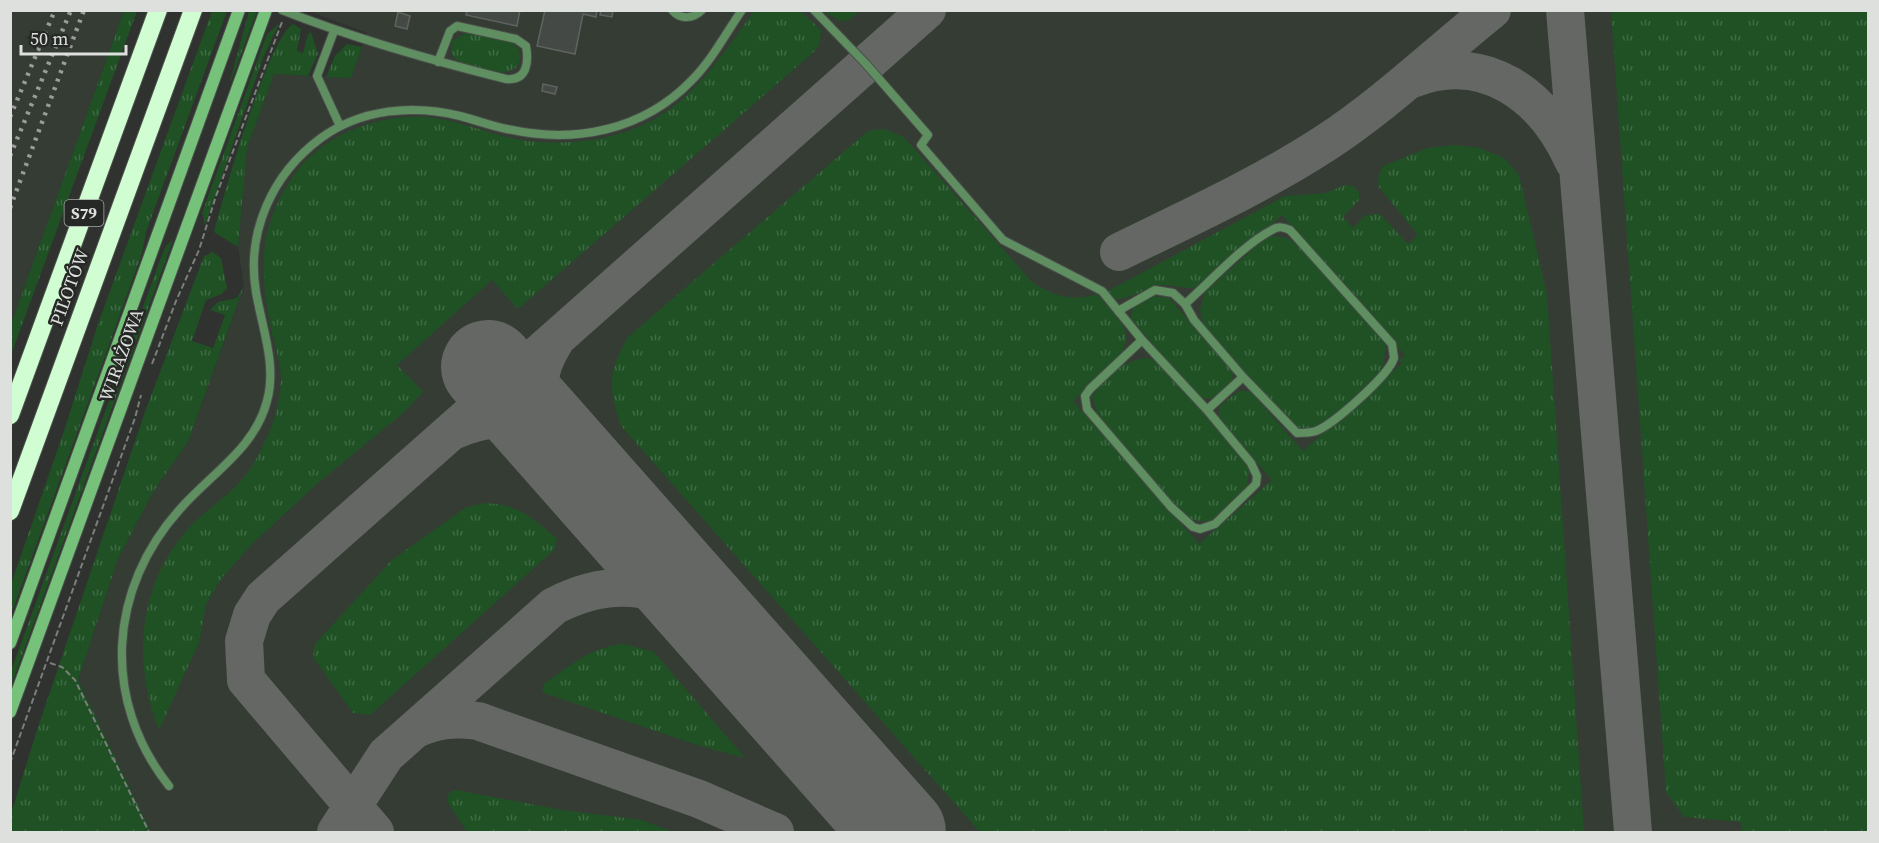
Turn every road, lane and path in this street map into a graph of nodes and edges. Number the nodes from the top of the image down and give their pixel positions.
1 (158, 10) edge
2 (193, 10) edge
3 (239, 10) edge
4 (266, 10) edge
5 (672, 10) edge
6 (702, 10) edge
7 (742, 10) edge
8 (814, 10) edge
9 (284, 11) edge
10 (334, 31) junction
11 (438, 62) junction
12 (340, 126) junction
13 (1185, 304) junction
14 (1118, 311) junction
15 (1142, 340) junction
16 (152, 365) dead end
17 (1243, 377) junction
18 (141, 395) dead end
19 (1207, 410) junction
20 (10, 415) edge
21 (10, 511) edge
22 (10, 643) edge
23 (50, 663) dead end
24 (10, 712) edge
25 (10, 763) edge
26 (169, 786) dead end
27 (149, 832) edge

1 - 20 highway, PILOTÓW / S79
2 - 21 highway, PILOTÓW / S79
3 - 22 main road, WIRAŻOWA
4 - 24 main road, WIRAŻOWA
5 - 6 lane
7 - 12 lane
8 - 14 lane
9 - 10 lane
9 - 16 path
10 - 11 lane
10 - 12 lane
11 - 11 lane
12 - 26 lane
13 - 14 lane
13 - 17 lane
13 - 17 lane
14 - 15 lane
15 - 19 lane
15 - 19 lane
17 - 19 lane
18 - 25 path
23 - 27 path

